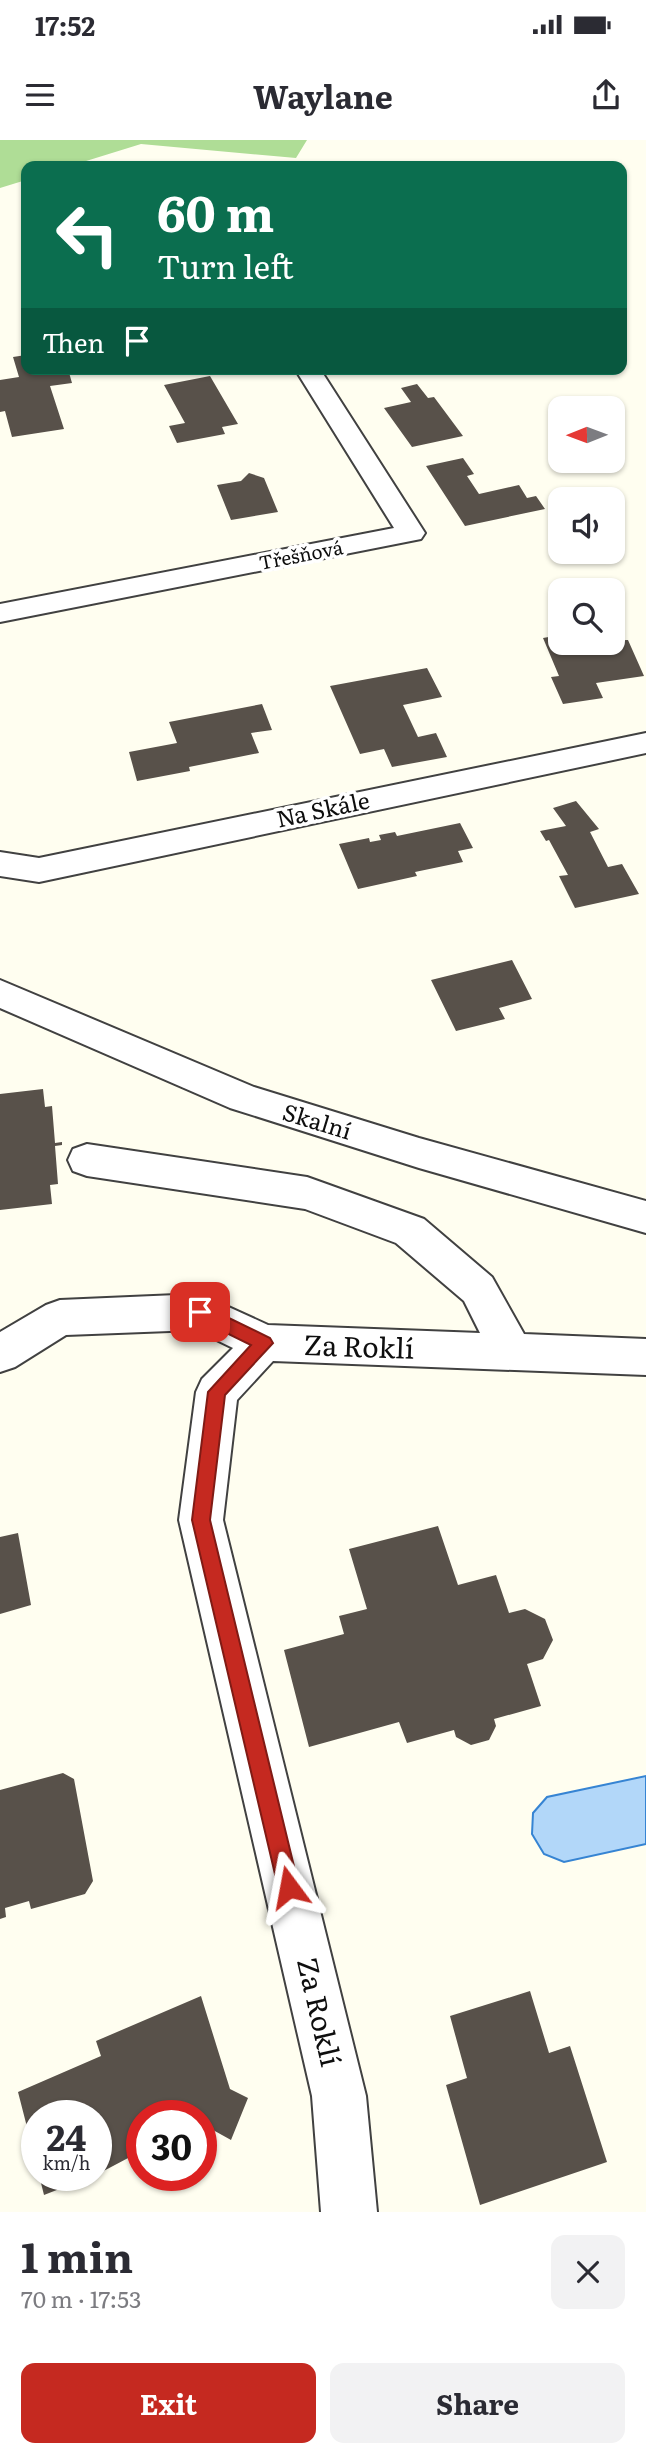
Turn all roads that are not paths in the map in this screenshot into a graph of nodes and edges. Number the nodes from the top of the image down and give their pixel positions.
1 (311, 375) edge
2 (0, 612) edge
3 (646, 743) edge
4 (0, 864) edge
5 (0, 993) edge
6 (87, 1160) dead end
7 (646, 1217) edge
8 (264, 1343) junction
9 (512, 1352) junction
10 (0, 1354) edge
11 (646, 1357) edge
12 (349, 2212) edge

1 - 2 street, Třešňová
3 - 4 street, Na Skále
5 - 7 street, Skalní
6 - 9 street
8 - 9 street, Za Roklí
8 - 10 street
8 - 12 street, Za Roklí
9 - 11 street, Za Roklí

